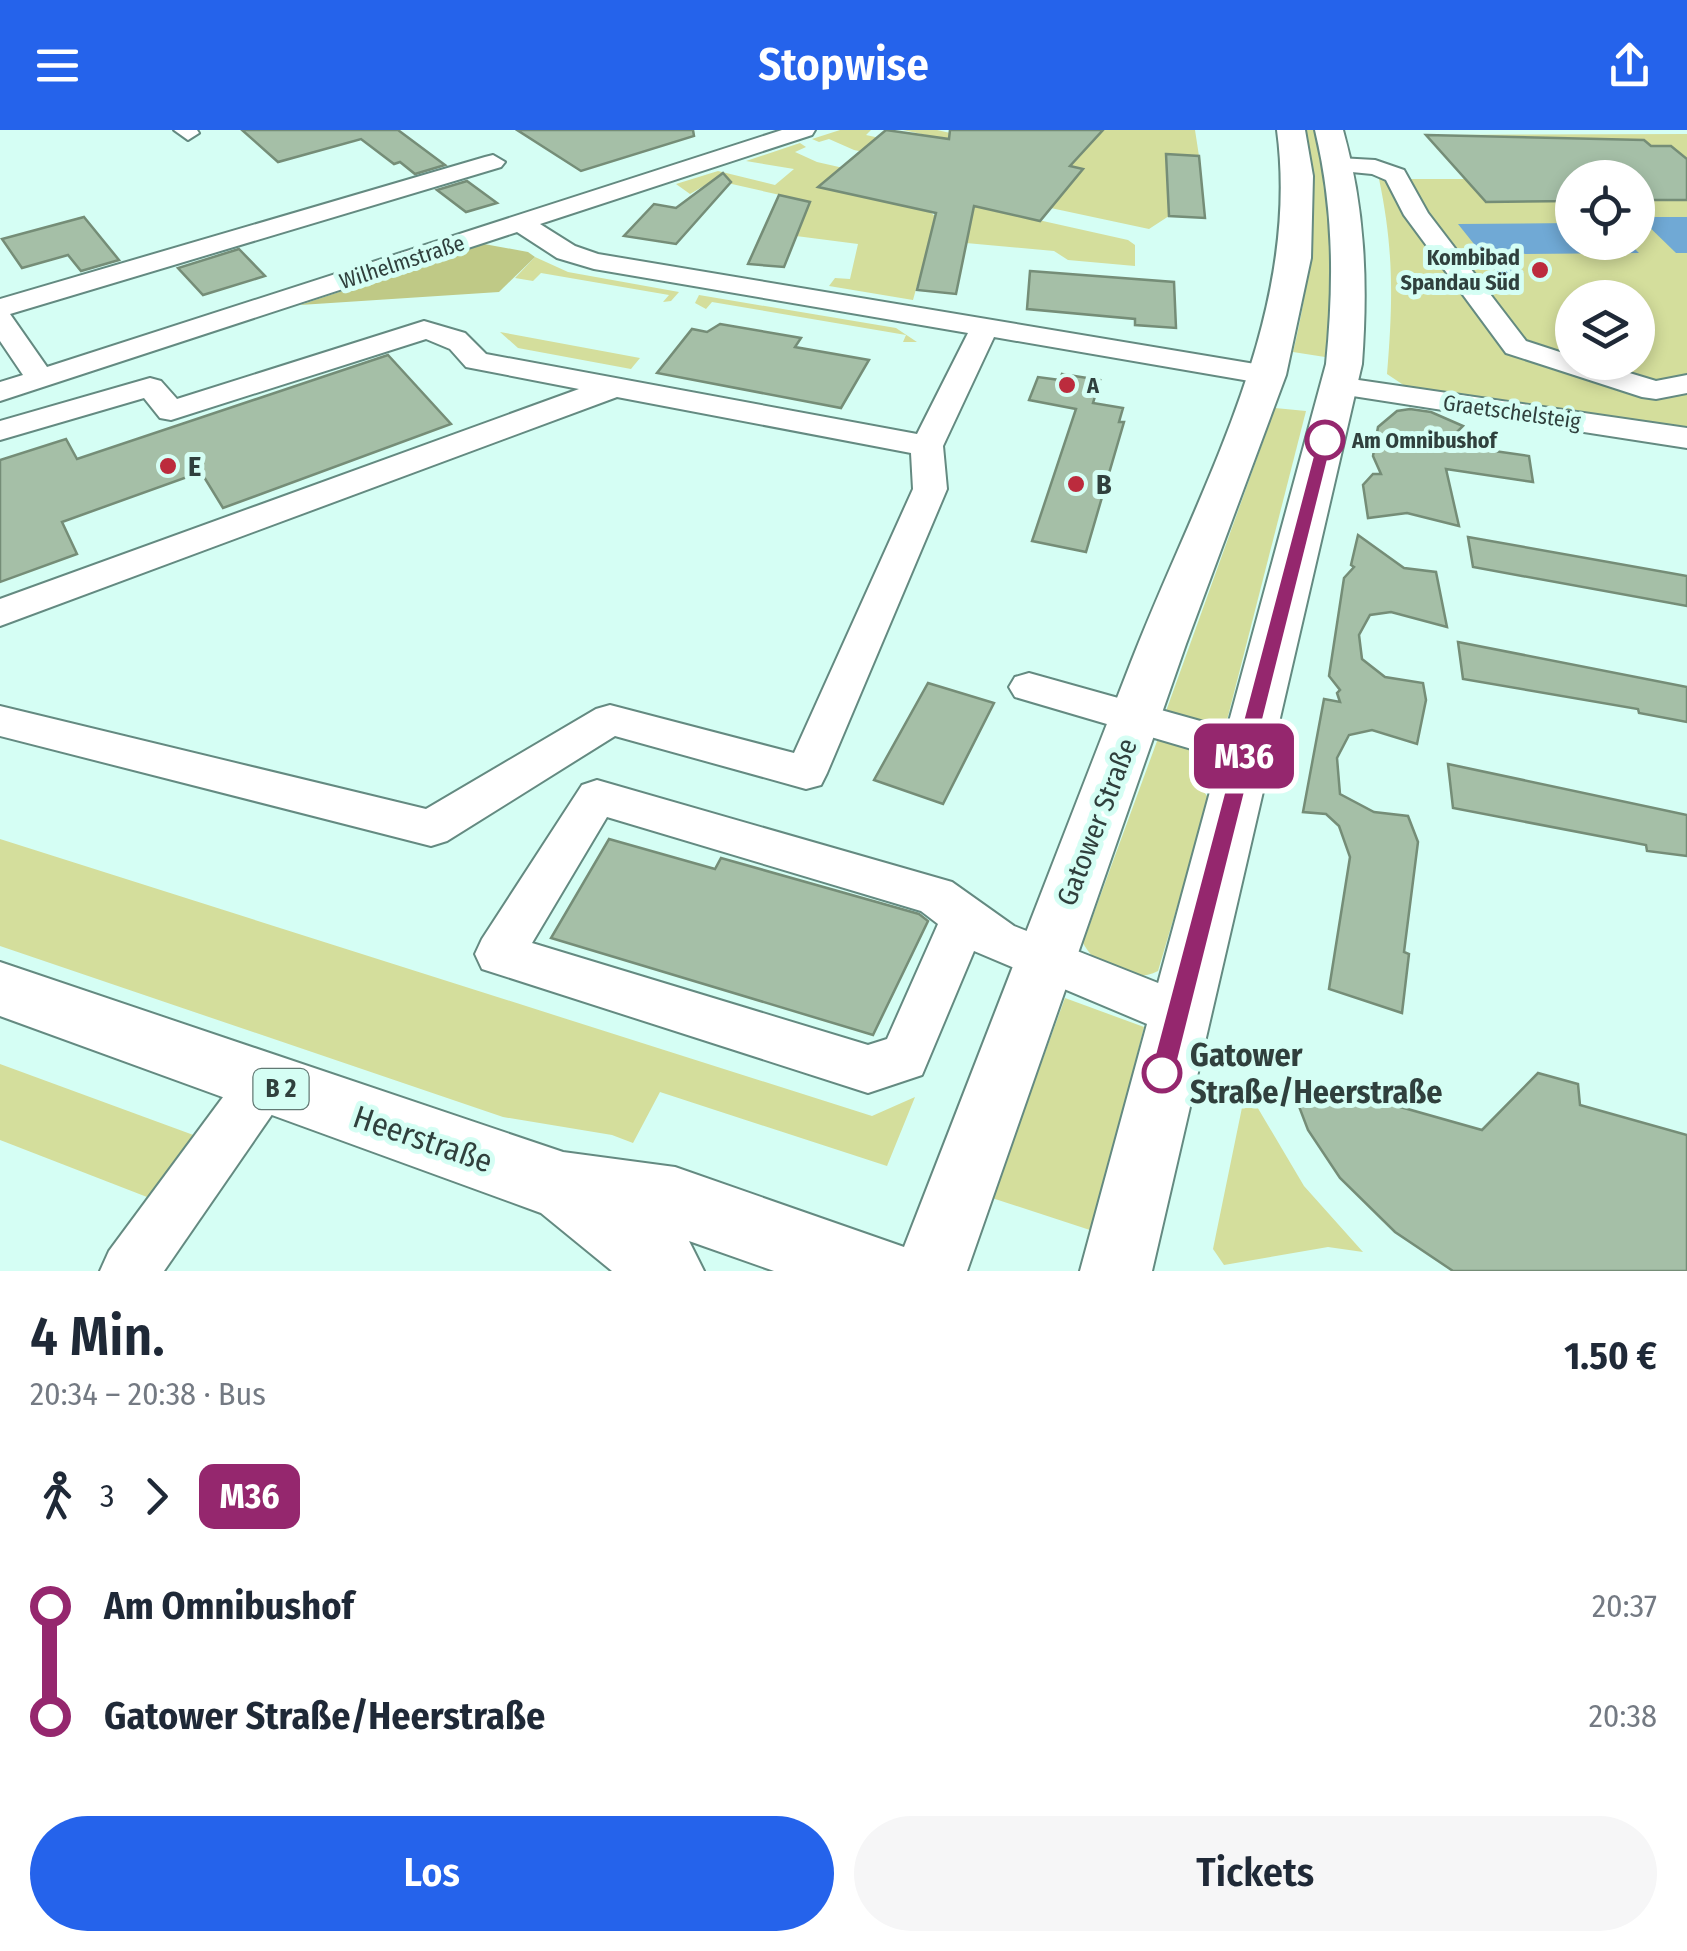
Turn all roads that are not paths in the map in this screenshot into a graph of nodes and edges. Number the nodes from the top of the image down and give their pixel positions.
1 (804, 130) edge
2 (1291, 130) edge
3 (1328, 130) edge
4 (493, 162) dead end
5 (1339, 164) junction
6 (520, 224) junction
7 (0, 308) edge
8 (0, 320) edge
9 (954, 322) junction
10 (985, 327) junction
11 (1267, 375) junction
12 (41, 379) junction
13 (1687, 384) edge
14 (616, 386) junction
15 (1338, 386) junction
16 (0, 392) edge
17 (0, 431) edge
18 (1687, 438) edge
19 (913, 443) junction
20 (0, 613) edge
21 (1029, 687) dead end
22 (0, 721) edge
23 (1136, 721) junction
24 (1246, 749) junction
25 (964, 919) junction
26 (1045, 961) junction
27 (0, 989) edge
28 (1178, 1014) junction
29 (264, 1084) junction
30 (563, 1186) junction
31 (130, 1271) edge
32 (668, 1271) edge
33 (878, 1271) edge
34 (932, 1271) edge
35 (1116, 1271) edge

1 - 6 street, Wilhelmstraße
2 - 11 main road, Gatower Straße
3 - 5 main road
4 - 7 street
5 - 13 street
5 - 15 main road
6 - 9 street
6 - 12 street, Wilhelmstraße
8 - 12 street
9 - 10 street
9 - 19 street
10 - 11 street
10 - 19 street
11 - 15 main road
11 - 23 main road, Gatower Straße
12 - 16 street, Wilhelmstraße
14 - 17 street
14 - 19 street
14 - 20 street
15 - 18 street, Graetschelsteig
15 - 24 main road
19 - 22 street
21 - 23 street
23 - 24 street
23 - 26 main road, Gatower Straße
24 - 28 main road
25 - 25 street
25 - 26 street
26 - 28 street
26 - 34 main road, Gatower Straße
27 - 29 main road, Heerstraße / B 2
28 - 35 main road
29 - 30 main road, Heerstraße / B 2
29 - 31 street
30 - 32 main road, Heerstraße / B 2
30 - 33 main road, Heerstraße / B 2

